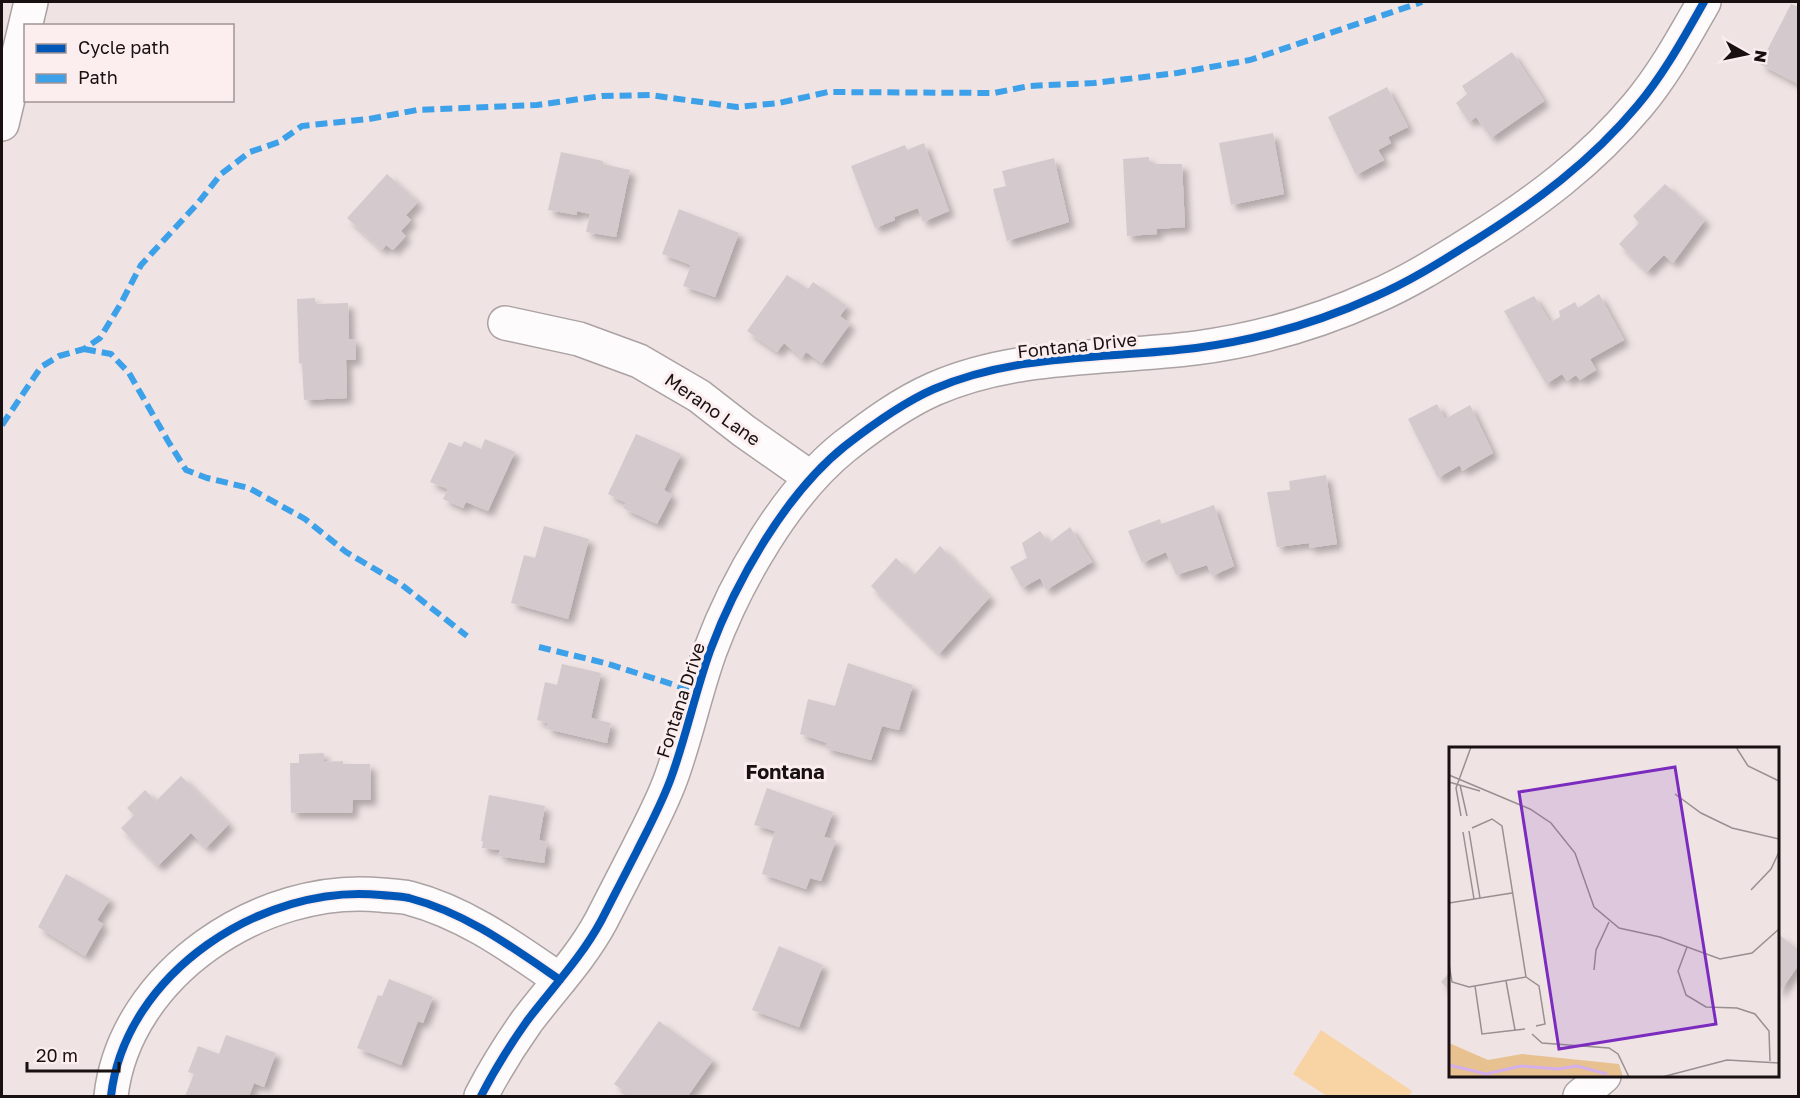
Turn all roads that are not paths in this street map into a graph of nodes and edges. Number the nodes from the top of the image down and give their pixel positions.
1 (31, 2) edge
2 (1704, 2) edge
3 (26, 24) edge
4 (24, 31) edge
5 (2, 124) edge
6 (505, 323) dead end
7 (811, 478) junction
8 (560, 980) junction
9 (1603, 1077) edge
10 (111, 1096) edge
11 (481, 1096) edge
12 (1580, 1096) edge

1 - 3 street
2 - 7 street, Fontana Drive
4 - 5 street
6 - 7 street, Merano Lane
7 - 8 street, Fontana Drive
8 - 10 street
8 - 11 street, Fontana Drive
9 - 12 street

